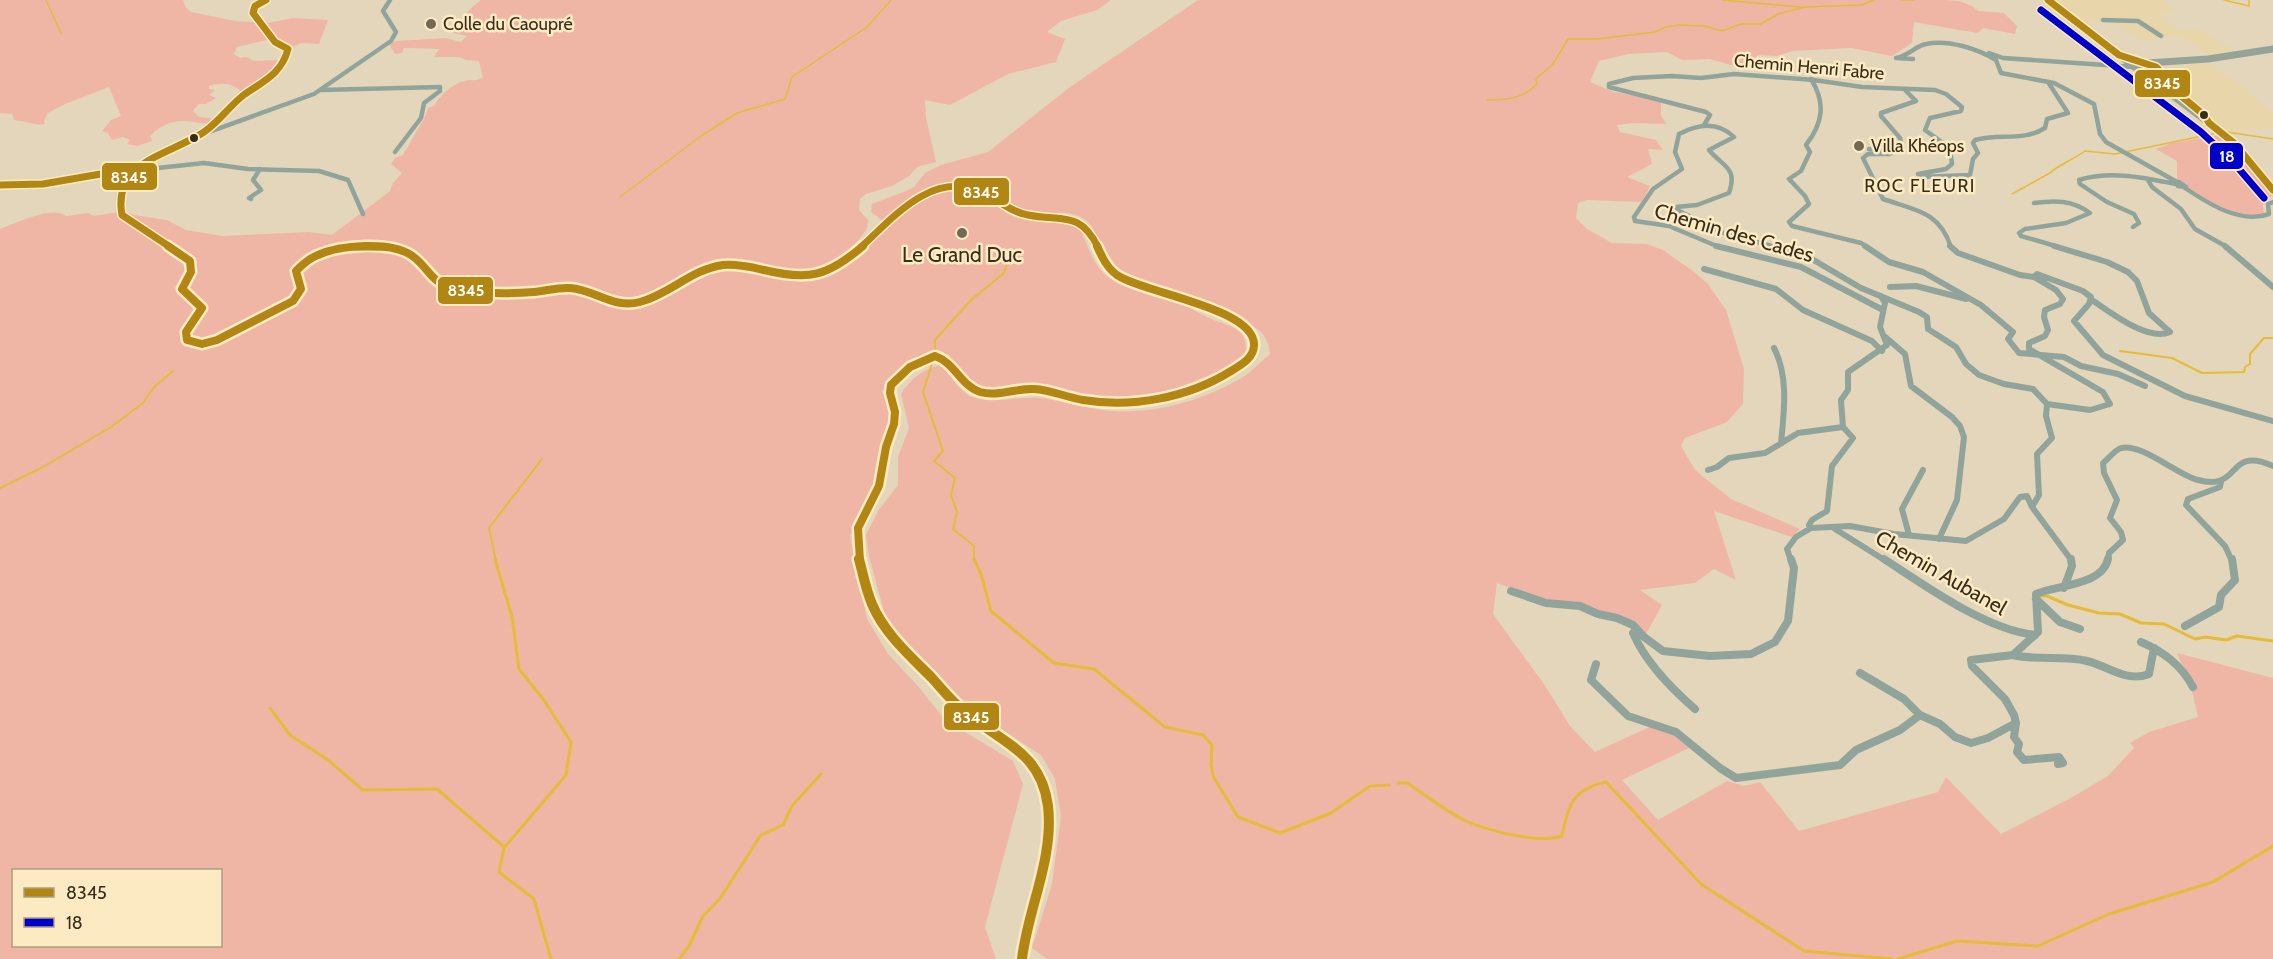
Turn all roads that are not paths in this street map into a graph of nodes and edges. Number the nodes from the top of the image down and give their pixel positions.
1 (266, 0) edge
2 (390, 0) edge
3 (2048, 0) edge
4 (2103, 20) dead end
5 (2161, 36) dead end
6 (1968, 48) junction
7 (2273, 49) edge
8 (1913, 59) dead end
9 (2148, 63) junction
10 (2168, 63) junction
11 (2136, 64) junction
12 (2156, 71) junction
13 (2141, 72) junction
14 (1811, 80) junction
15 (2048, 82) junction
16 (2159, 86) junction
17 (1903, 89) junction
18 (320, 90) junction
19 (1704, 125) junction
20 (198, 136) junction
21 (1869, 148) dead end
22 (395, 152) dead end
23 (1889, 154) junction
24 (140, 168) junction
25 (260, 169) junction
26 (2148, 180) junction
27 (2176, 183) junction
28 (0, 185) edge
29 (2273, 190) edge
30 (251, 200) dead end
31 (2034, 202) dead end
32 (2273, 202) edge
33 (363, 214) dead end
34 (2133, 227) dead end
35 (1704, 269) dead end
36 (2034, 277) junction
37 (2273, 286) edge
38 (1890, 287) dead end
39 (1881, 296) junction
40 (1972, 300) junction
41 (2092, 300) junction
42 (1883, 310) junction
43 (1883, 335) junction
44 (1774, 348) dead end
45 (1882, 351) junction
46 (2036, 354) junction
47 (2145, 386) dead end
48 (2047, 404) junction
49 (2273, 421) edge
50 (1843, 427) junction
51 (1781, 443) junction
52 (2273, 466) edge
53 (1708, 470) dead end
54 (1923, 470) dead end
55 (2221, 482) junction
56 (2032, 507) junction
57 (1811, 528) junction
58 (1835, 528) junction
59 (1909, 535) junction
60 (1939, 539) junction
61 (2064, 588) junction
62 (1511, 591) dead end
63 (2036, 598) junction
64 (2185, 626) dead end
65 (2080, 629) dead end
66 (1637, 630) junction
67 (2035, 635) junction
68 (2141, 642) dead end
69 (2154, 648) junction
70 (2013, 655) junction
71 (1596, 664) dead end
72 (1860, 673) dead end
73 (2193, 687) dead end
74 (1695, 709) dead end
75 (1920, 715) junction
76 (2016, 723) junction
77 (2058, 764) dead end
78 (1022, 959) edge

1 - 20 street
2 - 18 street
3 - 11 main road
4 - 5 street
6 - 8 street
6 - 11 street
6 - 15 street
7 - 10 main road
9 - 10 main road
9 - 11 main road
9 - 12 main road
10 - 12 main road
11 - 13 main road
12 - 13 main road
12 - 16 main road
13 - 16 main road
14 - 17 street, Chemin Henri Fabre
14 - 19 street, Chemin Henri Fabre
14 - 40 street
15 - 17 street, Chemin Henri Fabre
15 - 27 street
16 - 29 main road
17 - 23 street
18 - 20 street
18 - 22 street
19 - 39 street
19 - 42 street, Chemin des Cades
20 - 24 street
21 - 23 street
23 - 36 street
24 - 25 street
24 - 28 street
24 - 78 street
25 - 30 street
25 - 33 street
26 - 27 street
26 - 34 street
26 - 37 street
27 - 32 street
31 - 41 street
35 - 45 street
36 - 41 street
36 - 46 street
38 - 40 street
39 - 42 street
39 - 48 street
40 - 46 street
41 - 49 street
42 - 43 street
43 - 45 street
43 - 60 street
44 - 51 street
45 - 50 street
46 - 47 street
46 - 48 street
48 - 56 street
50 - 51 street
50 - 57 street
51 - 53 street
52 - 55 street
54 - 59 street
55 - 61 street
55 - 64 street
56 - 60 street
56 - 61 street
57 - 58 street
57 - 66 street
58 - 59 street
58 - 67 street, Chemin Aubanel
59 - 60 street
61 - 63 street
62 - 66 street
63 - 65 street
63 - 67 street
66 - 74 street
67 - 70 street
68 - 69 street
69 - 70 street
69 - 73 street
70 - 76 street
71 - 75 street
72 - 75 street
75 - 76 street
76 - 77 street

